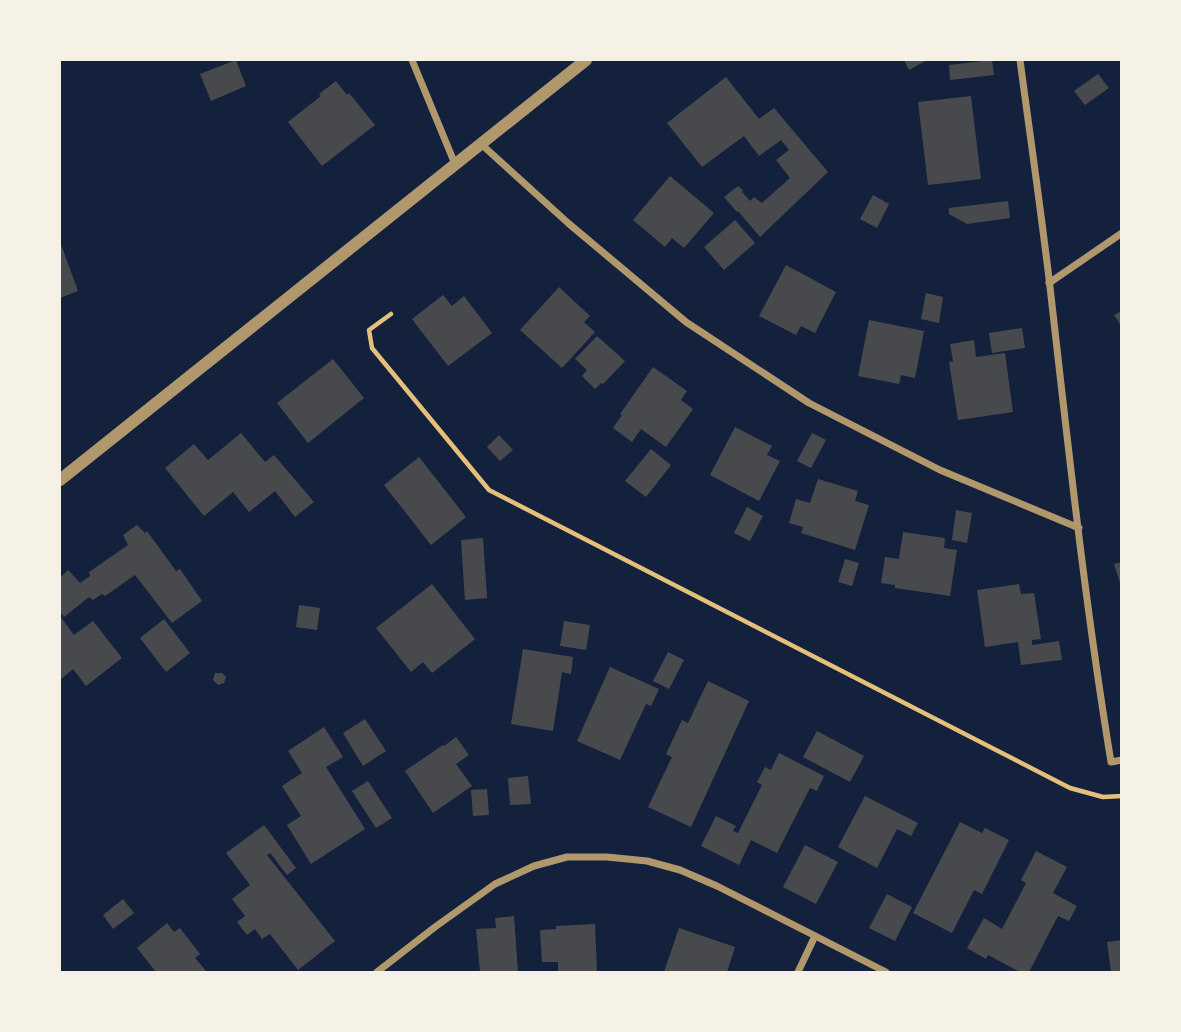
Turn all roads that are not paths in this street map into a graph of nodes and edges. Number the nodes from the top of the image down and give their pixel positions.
1 (412, 60) edge
2 (586, 60) edge
3 (1020, 60) edge
4 (480, 144) junction
5 (455, 164) junction
6 (1122, 233) edge
7 (1049, 283) junction
8 (60, 480) edge
9 (1079, 528) junction
10 (1122, 760) edge
11 (815, 936) junction
12 (377, 972) edge
13 (798, 972) edge
14 (886, 972) edge

1 - 5 street
2 - 4 street
3 - 7 street
4 - 5 street
4 - 9 street
5 - 8 street
6 - 7 street
7 - 9 street
9 - 10 street
11 - 12 street
11 - 13 street
11 - 14 street

